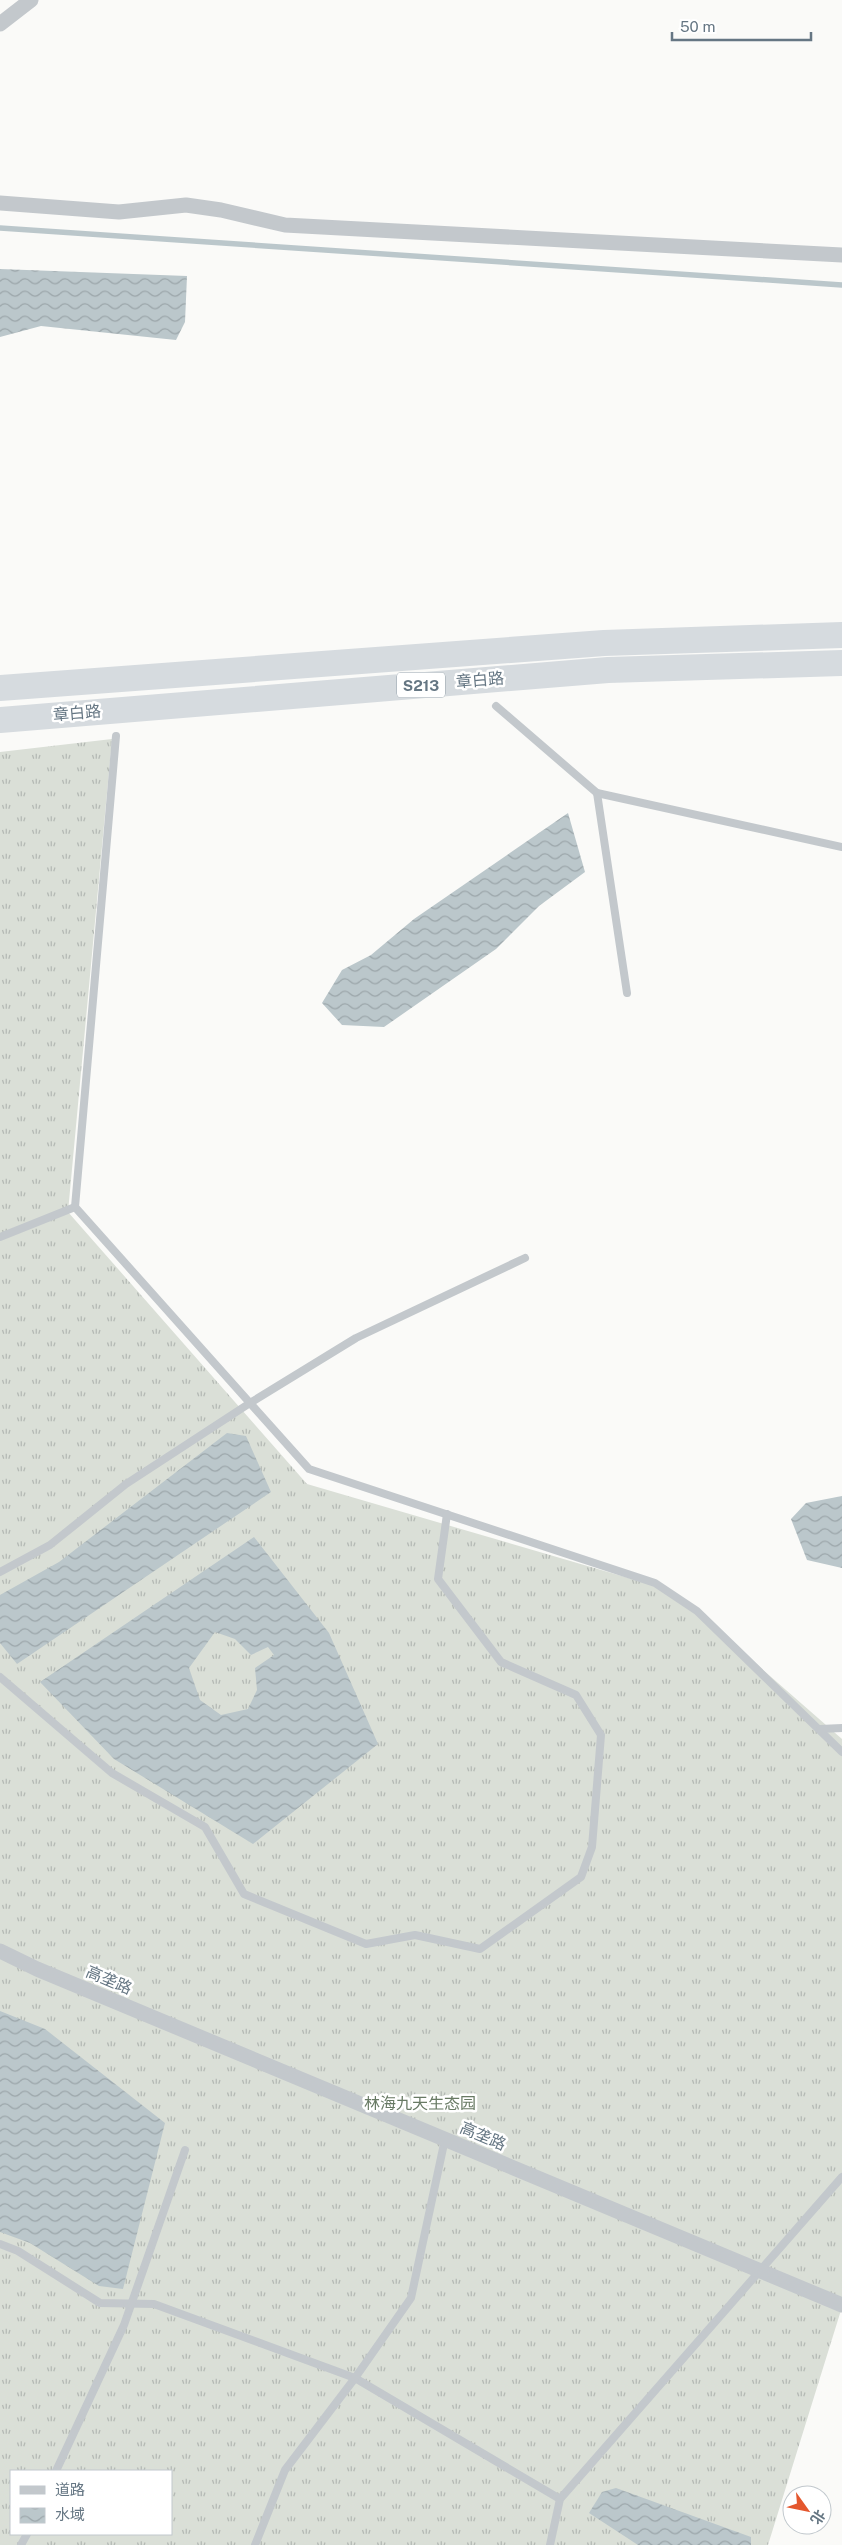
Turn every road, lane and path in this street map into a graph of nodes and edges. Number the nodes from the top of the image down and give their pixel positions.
1 (31, 0) edge
2 (0, 24) edge
3 (0, 203) edge
4 (842, 255) edge
5 (842, 635) edge
6 (842, 663) edge
7 (0, 688) edge
8 (496, 706) dead end
9 (0, 720) edge
10 (116, 736) dead end
11 (597, 793) junction
12 (842, 847) edge
13 (627, 993) dead end
14 (75, 1207) junction
15 (0, 1237) edge
16 (525, 1258) dead end
17 (250, 1403) junction
18 (447, 1514) junction
19 (0, 1572) edge
20 (0, 1677) edge
21 (842, 1728) edge
22 (820, 1729) junction
23 (842, 1752) edge
24 (0, 1951) edge
25 (445, 2139) junction
26 (185, 2150) dead end
27 (842, 2177) edge
28 (0, 2244) edge
29 (760, 2271) junction
30 (132, 2304) junction
31 (842, 2305) edge
32 (356, 2378) junction
33 (56, 2470) edge
34 (560, 2499) junction
35 (255, 2545) edge
36 (550, 2545) edge

1 - 2 street
3 - 4 street
5 - 7 highway, 章白路 / S213
6 - 9 highway, 章白路 / S213
8 - 11 lane
10 - 14 lane
11 - 12 lane
11 - 13 lane
14 - 15 lane
14 - 17 lane
16 - 17 lane
17 - 18 lane
17 - 19 lane
18 - 20 lane
18 - 22 lane
21 - 22 lane
22 - 23 lane
24 - 25 street, 高垄路
25 - 29 street, 高垄路
25 - 32 lane
26 - 30 lane
27 - 29 lane
28 - 30 lane
29 - 31 street, 高垄路
29 - 34 lane
30 - 32 lane
30 - 33 lane
32 - 34 lane
32 - 35 lane
34 - 36 lane

